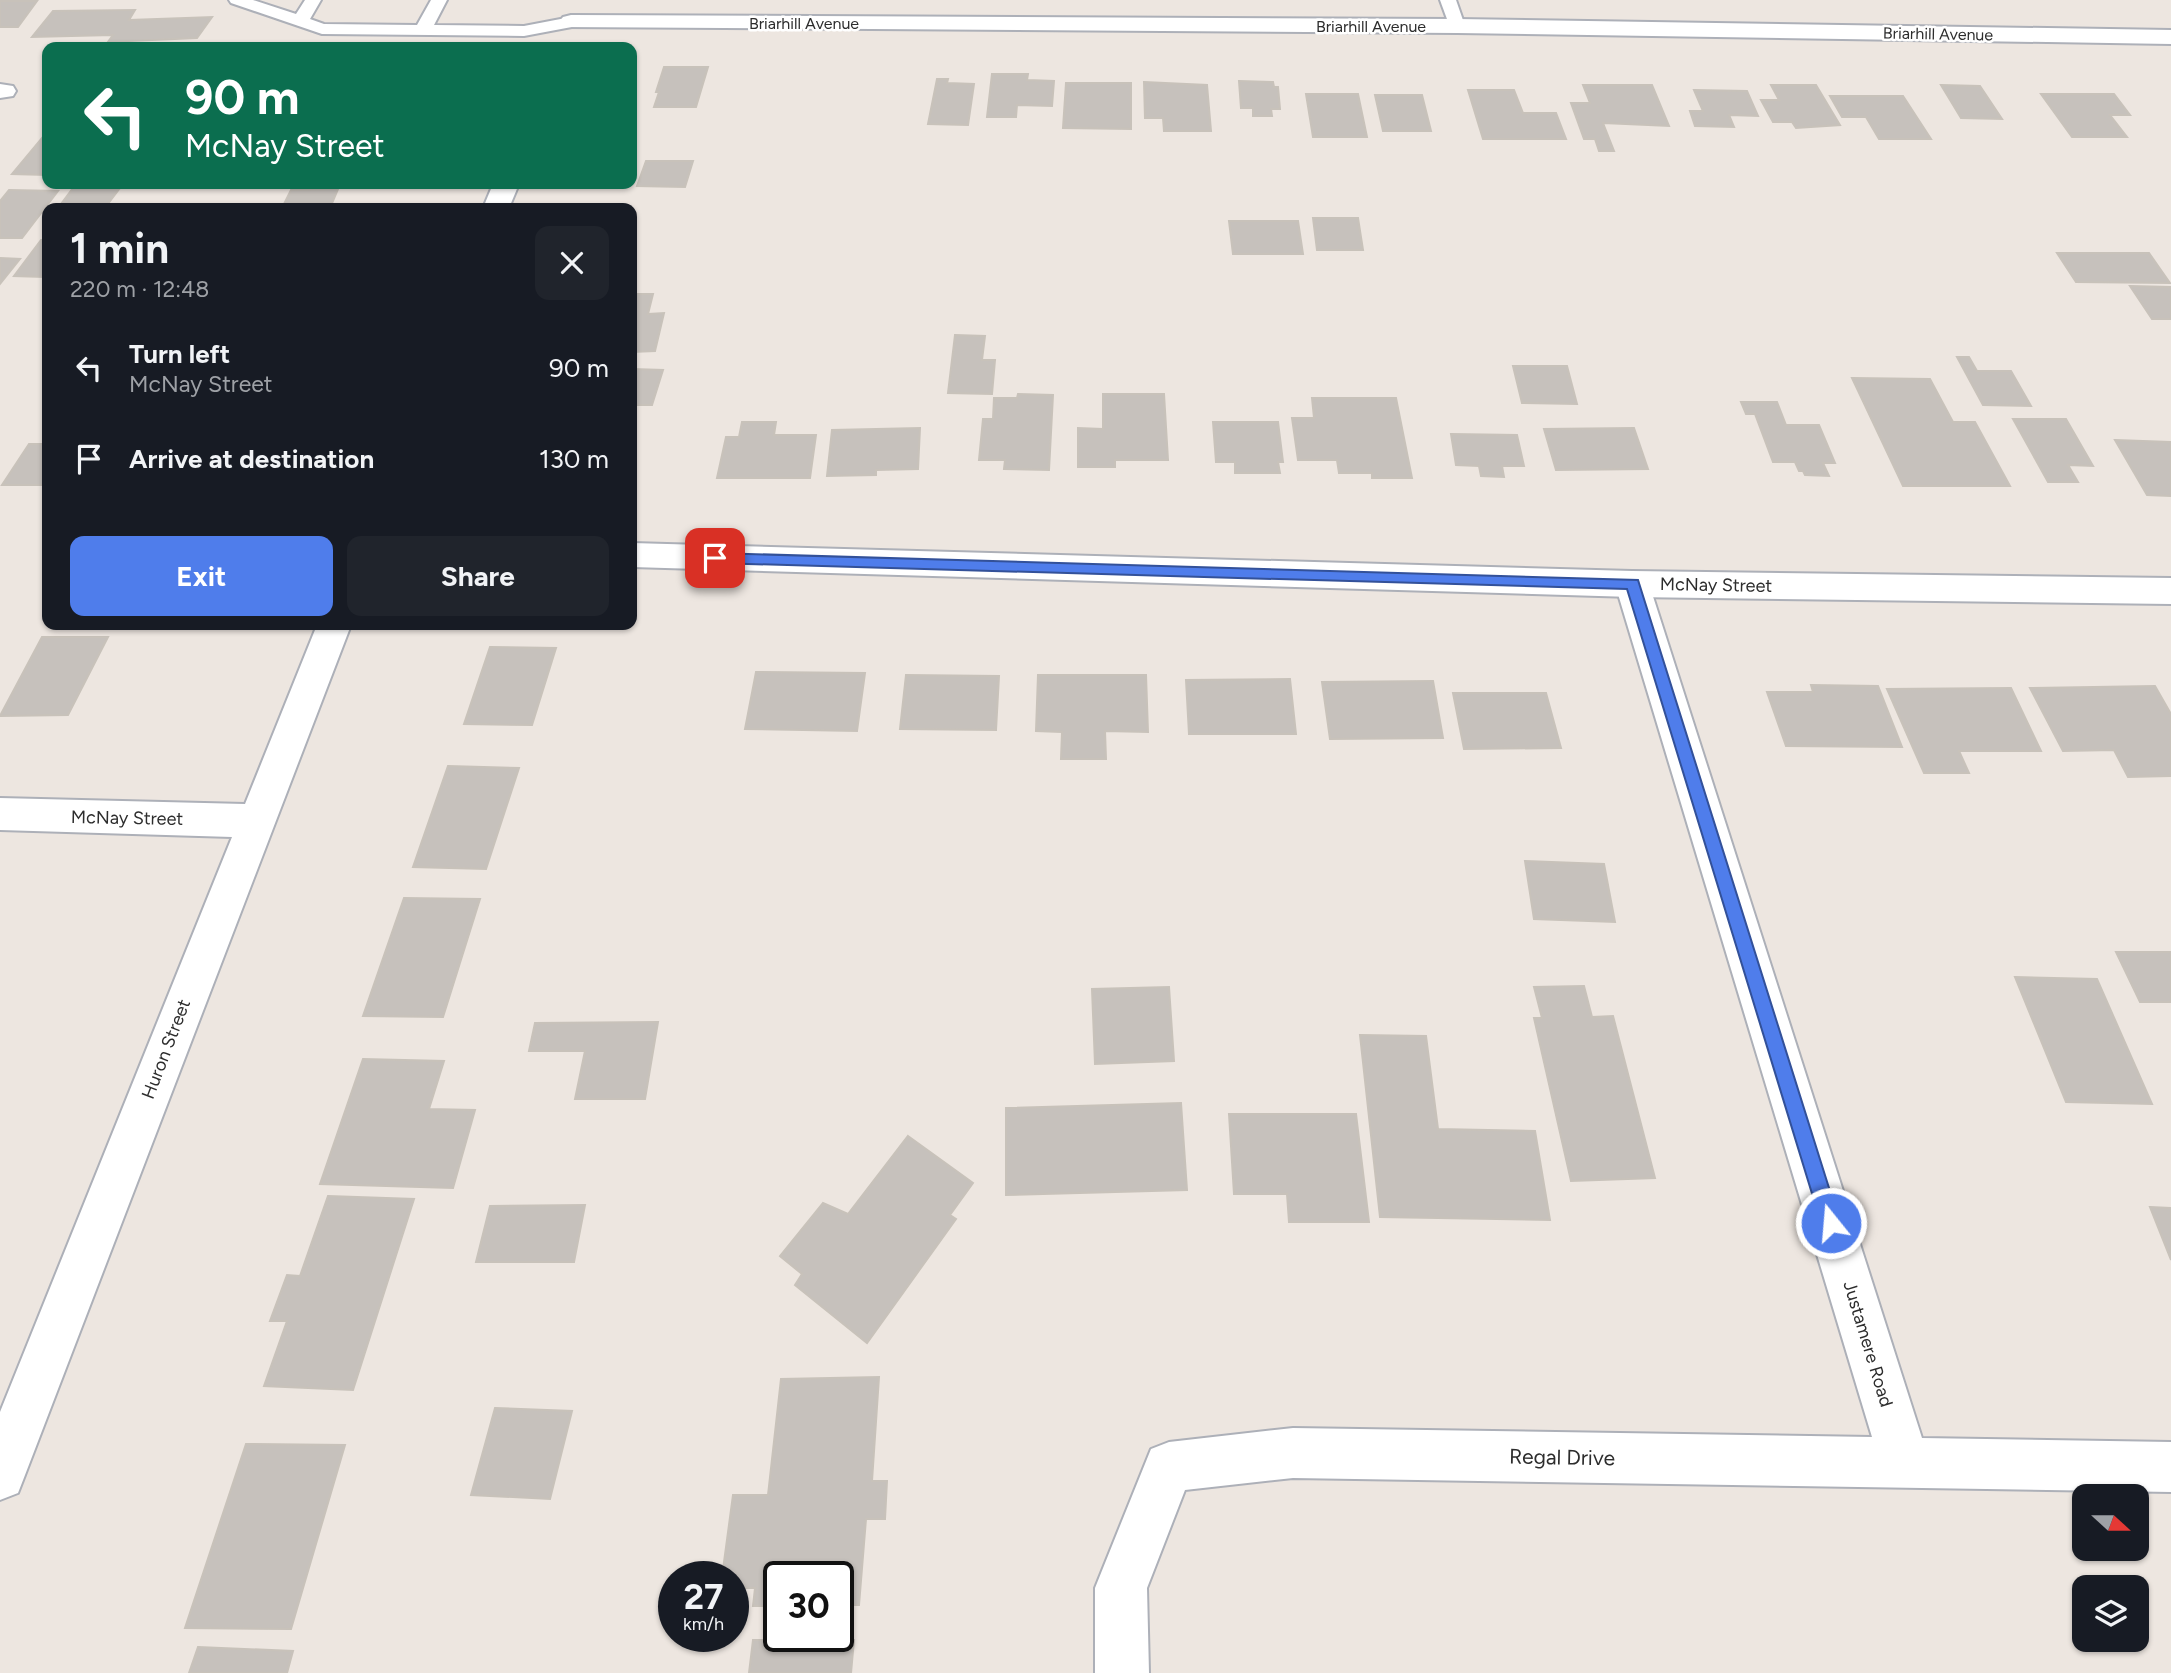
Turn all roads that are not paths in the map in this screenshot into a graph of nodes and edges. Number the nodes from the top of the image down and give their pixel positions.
1 (237, 0) edge
2 (313, 0) edge
3 (439, 0) edge
4 (580, 0) edge
5 (1448, 0) edge
6 (300, 21) junction
7 (571, 22) junction
8 (1457, 26) junction
9 (423, 30) junction
10 (2171, 37) edge
11 (563, 42) edge
12 (637, 555) edge
13 (1633, 584) junction
14 (2171, 591) edge
15 (332, 630) edge
16 (0, 814) edge
17 (255, 821) junction
18 (1905, 1463) junction
19 (2171, 1467) edge
20 (0, 1475) edge
21 (1122, 1673) edge

1 - 6 lane
2 - 6 lane
3 - 9 lane
4 - 7 street
5 - 8 lane
6 - 9 lane
7 - 8 street, Briarhill Avenue
7 - 9 lane
7 - 11 street
8 - 10 street, Briarhill Avenue
12 - 13 street, McNay Street
13 - 14 street, McNay Street
13 - 18 street, Justamere Road
15 - 17 street, Huron Street
16 - 17 street, McNay Street
17 - 20 street, Huron Street
18 - 19 street, Regal Drive
18 - 21 street, Regal Drive

